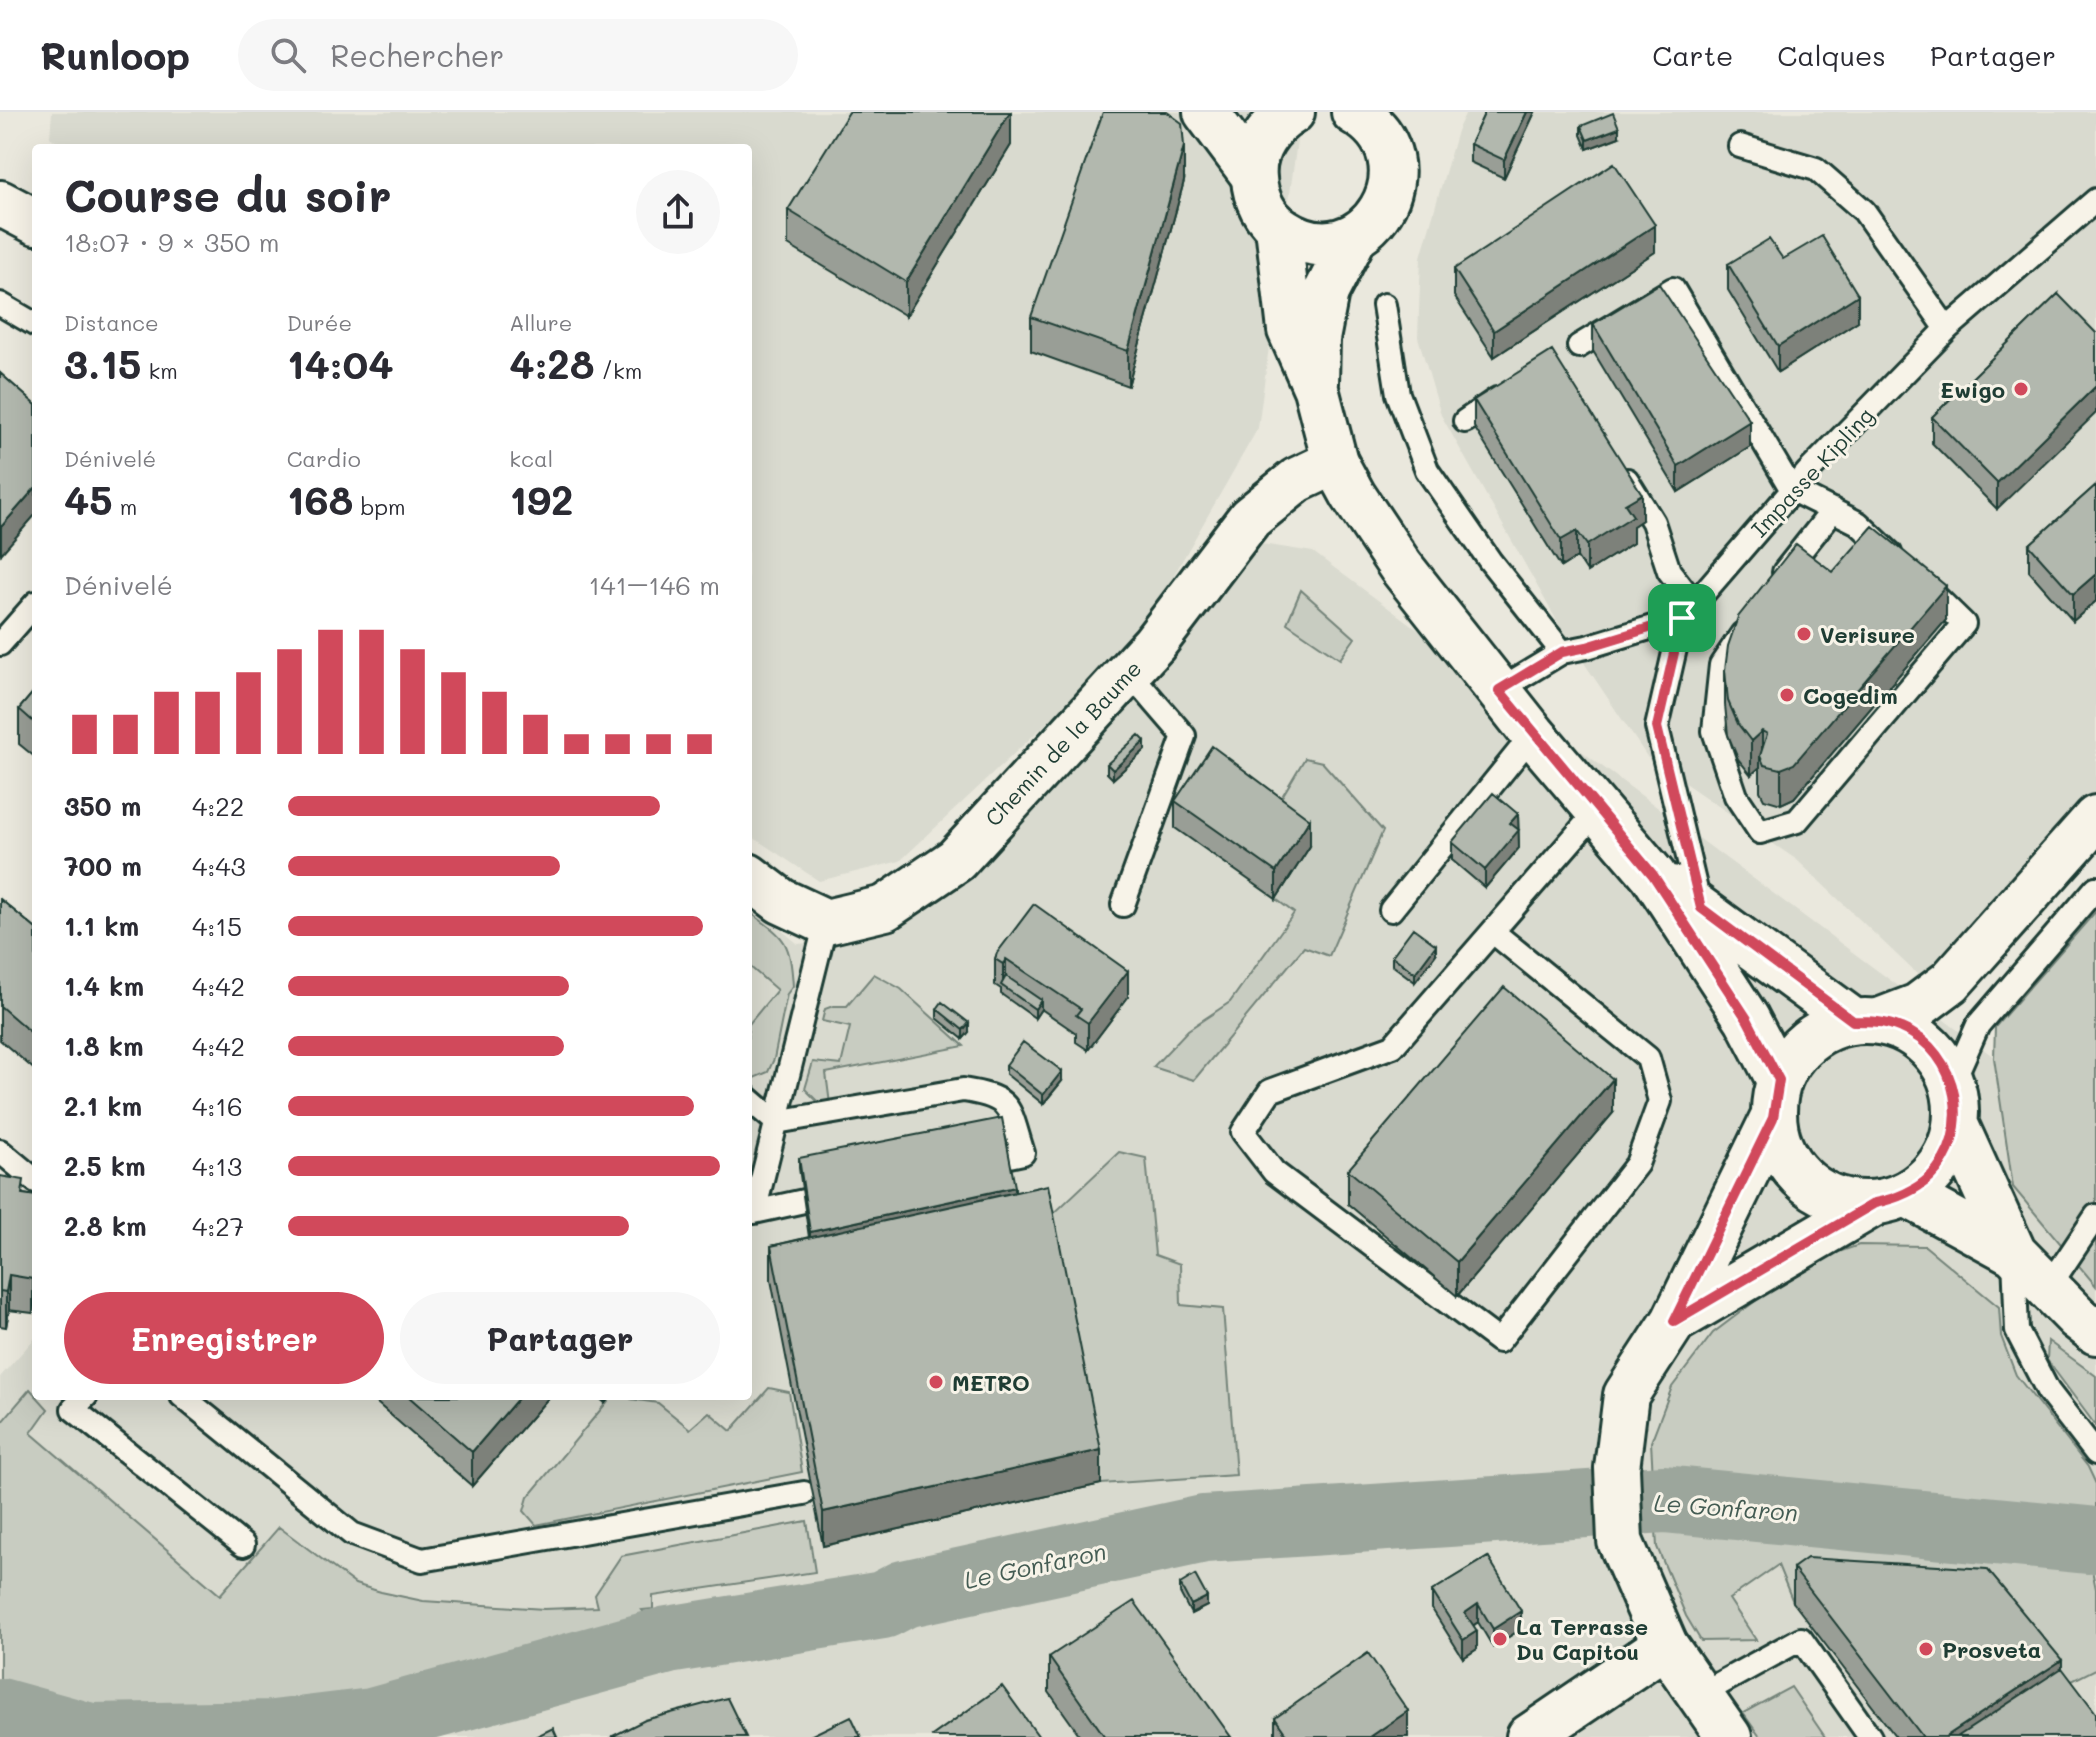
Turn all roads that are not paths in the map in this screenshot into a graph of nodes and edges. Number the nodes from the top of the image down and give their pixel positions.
1 (1206, 112) edge
2 (1292, 112) edge
3 (1372, 119) edge
4 (1740, 146) dead end
5 (1253, 175) junction
6 (2096, 200) edge
7 (0, 203) edge
8 (32, 220) edge
9 (1278, 227) junction
10 (1355, 236) junction
11 (0, 304) edge
12 (1384, 305) dead end
13 (32, 323) edge
14 (1947, 329) junction
15 (1579, 346) dead end
16 (1516, 387) edge
17 (1316, 389) junction
18 (1465, 421) dead end
19 (1612, 456) edge
20 (1335, 462) junction
21 (1792, 490) junction
22 (1833, 510) junction
23 (1774, 585) edge
24 (32, 608) edge
25 (1688, 610) junction
26 (1757, 612) edge
27 (0, 644) edge
28 (1562, 652) junction
29 (1128, 671) junction
30 (1499, 690) junction
31 (1533, 734) junction
32 (1598, 810) junction
33 (2096, 818) edge
34 (1653, 875) junction
35 (752, 879) edge
36 (2096, 888) edge
37 (1123, 905) dead end
38 (1701, 908) junction
39 (1391, 910) dead end
40 (826, 922) junction
41 (1493, 932) junction
42 (1866, 1021) junction
43 (1776, 1099) junction
44 (752, 1101) edge
45 (1954, 1104) junction
46 (776, 1122) junction
47 (0, 1151) edge
48 (963, 1166) edge
49 (32, 1178) edge
50 (858, 1189) edge
51 (1890, 1199) junction
52 (752, 1206) edge
53 (752, 1210) edge
54 (2096, 1216) edge
55 (2014, 1253) junction
56 (2048, 1288) junction
57 (1674, 1321) junction
58 (2096, 1332) edge
59 (82, 1400) edge
60 (187, 1400) edge
61 (2096, 1453) edge
62 (804, 1493) dead end
63 (243, 1545) dead end
64 (1665, 1645) junction
65 (1699, 1695) junction
66 (1529, 1737) edge
67 (1729, 1737) edge
68 (1870, 1737) edge

1 - 5 main road
2 - 5 main road
3 - 10 main road
4 - 14 lane
5 - 9 main road
6 - 14 lane, Impasse Kipling
7 - 8 main road
9 - 10 main road
9 - 17 main road
10 - 17 main road
11 - 13 lane
12 - 28 lane
14 - 21 lane, Impasse Kipling
15 - 21 lane
16 - 18 lane
17 - 20 main road
19 - 25 lane
20 - 29 main road, Chemin de la Baume
20 - 30 main road
21 - 22 lane
21 - 25 lane, Impasse Kipling
22 - 23 lane
22 - 26 lane
24 - 27 lane
25 - 28 lane
25 - 38 lane
28 - 30 lane
29 - 37 lane
29 - 40 main road, Chemin de la Baume
30 - 31 main road
31 - 32 main road
31 - 39 lane
32 - 34 main road
32 - 41 lane
33 - 42 main road
34 - 38 main road
34 - 43 main road
35 - 40 main road
36 - 45 lane
38 - 42 main road
40 - 46 lane
41 - 41 lane
42 - 43 main road
42 - 45 main road
43 - 51 main road
43 - 57 main road
44 - 46 lane
45 - 51 main road
45 - 55 main road
46 - 48 lane
46 - 52 lane
47 - 49 lane
50 - 53 lane
51 - 55 main road
51 - 57 main road
54 - 56 lane
55 - 56 main road
55 - 61 lane
56 - 58 main road
57 - 64 main road
59 - 63 lane
60 - 62 lane
64 - 65 main road
64 - 66 main road
65 - 67 main road
65 - 68 lane

